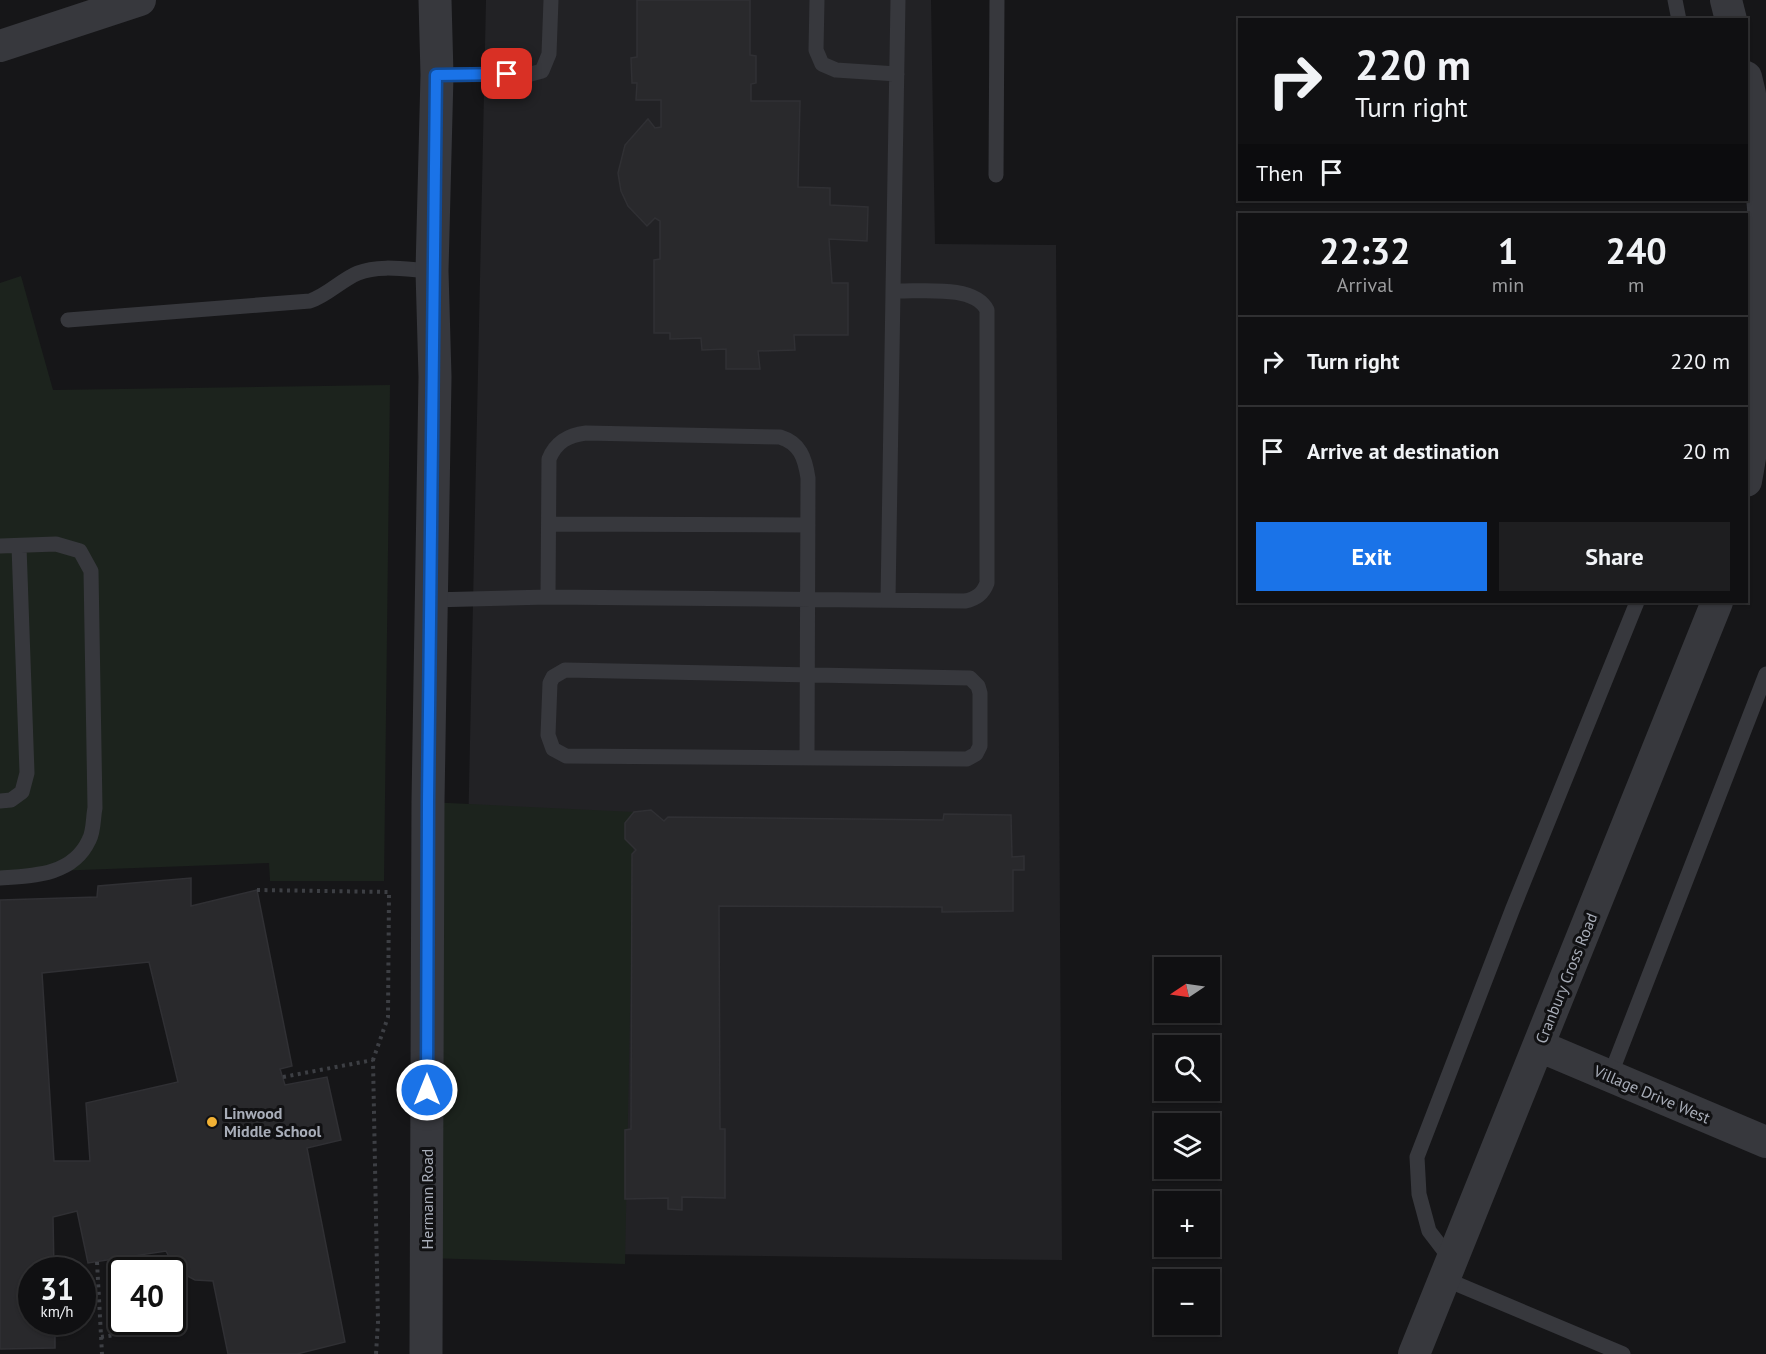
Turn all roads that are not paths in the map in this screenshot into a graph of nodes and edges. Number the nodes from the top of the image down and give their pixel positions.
1 (140, 0) edge
2 (435, 0) edge
3 (551, 0) edge
4 (817, 0) edge
5 (898, 0) edge
6 (997, 0) edge
7 (1675, 0) edge
8 (1726, 0) edge
9 (1679, 18) edge
10 (1730, 18) edge
11 (0, 46) edge
12 (897, 74) junction
13 (436, 75) junction
14 (1748, 94) edge
15 (1762, 158) edge
16 (996, 175) dead end
17 (1755, 213) edge
18 (432, 271) junction
19 (893, 291) junction
20 (68, 320) dead end
21 (1754, 465) edge
22 (549, 524) junction
23 (808, 525) junction
24 (0, 546) edge
25 (19, 546) junction
26 (548, 597) junction
27 (807, 599) junction
28 (431, 600) junction
29 (888, 600) junction
30 (1637, 603) edge
31 (1716, 603) edge
32 (807, 674) junction
33 (1766, 674) edge
34 (807, 758) junction
35 (0, 801) edge
36 (0, 878) edge
37 (1539, 1046) junction
38 (1610, 1076) junction
39 (1766, 1142) edge
40 (1448, 1270) junction
41 (426, 1354) edge
42 (1414, 1354) edge
43 (1623, 1354) edge

1 - 11 street
2 - 13 street, Hermann Road
3 - 13 lane
4 - 12 lane
5 - 12 lane
6 - 16 lane
7 - 9 lane
8 - 10 street
12 - 19 lane
13 - 18 street, Hermann Road
14 - 15 street
15 - 17 street
17 - 21 street
18 - 20 lane
18 - 28 street, Hermann Road
19 - 29 lane
19 - 29 lane
22 - 23 lane
22 - 23 lane
22 - 26 lane
23 - 27 lane
24 - 25 lane
25 - 35 lane
25 - 36 lane
26 - 27 lane
26 - 28 lane
27 - 29 lane
27 - 32 lane
28 - 41 street, Hermann Road
30 - 40 lane
31 - 37 street, Cranbury Cross Road
32 - 34 lane
32 - 34 lane
32 - 34 lane
33 - 38 lane
37 - 38 street, Village Drive West
37 - 40 street, Cranbury Cross Road
38 - 39 street, Village Drive West
40 - 42 street, Cranbury Cross Road
40 - 43 lane

